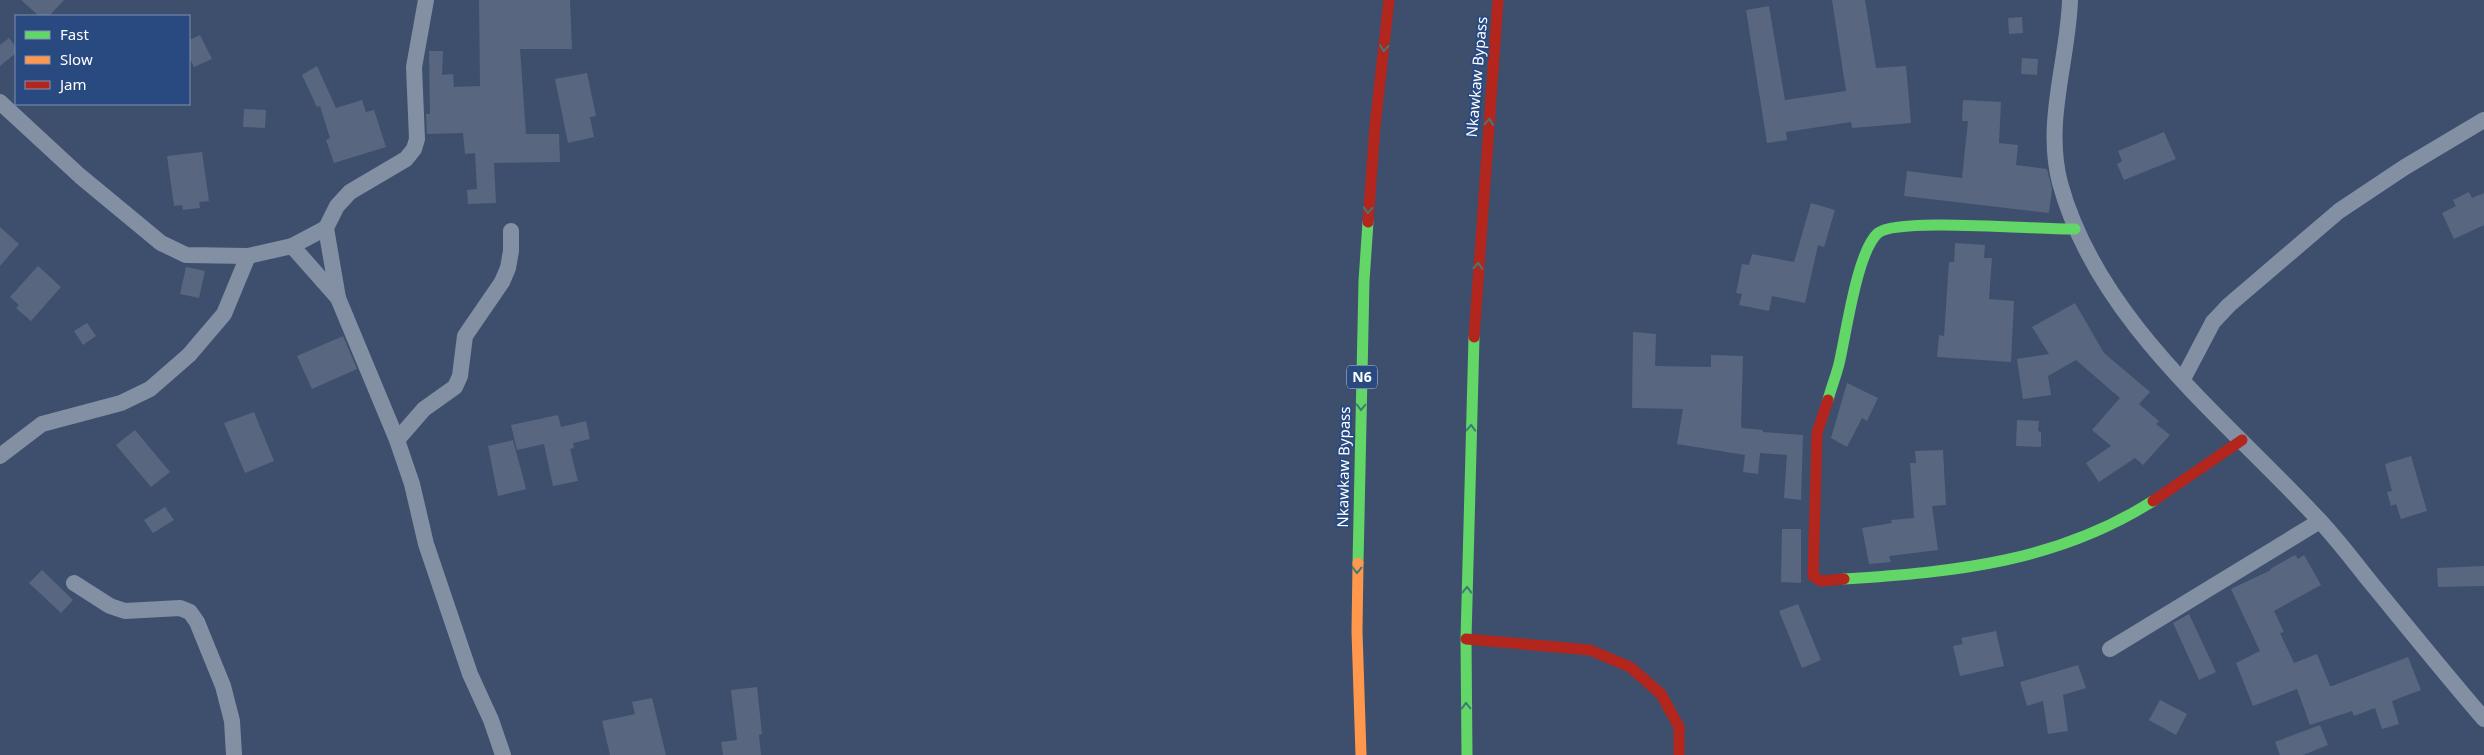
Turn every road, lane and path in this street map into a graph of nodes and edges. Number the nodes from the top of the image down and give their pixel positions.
1 (426, 0) edge
2 (1389, 0) edge
3 (1498, 0) edge
4 (2070, 0) edge
5 (0, 102) edge
6 (2482, 125) edge
7 (326, 228) junction
8 (2076, 228) junction
9 (510, 231) dead end
10 (292, 246) junction
11 (248, 256) junction
12 (338, 298) junction
13 (2183, 379) junction
14 (397, 440) junction
15 (2242, 440) junction
16 (0, 456) edge
17 (2320, 521) junction
18 (74, 583) dead end
19 (1466, 639) junction
20 (2110, 649) dead end
21 (2484, 719) edge
22 (234, 755) edge
23 (503, 755) edge
24 (1361, 755) edge
25 (1467, 755) edge
26 (1679, 755) edge

1 - 7 street
2 -> 24 main road, Nkawkaw Bypass / N6
19 -> 3 main road, Nkawkaw Bypass
4 - 8 street
5 - 11 street
6 - 13 street
7 - 10 street
7 - 12 street
8 - 13 street
8 - 15 main road
9 - 14 street
10 - 11 street
10 - 12 street
11 - 16 street
12 - 14 street
13 - 15 street
14 - 23 street
15 - 17 street
17 - 20 street
17 - 21 street
18 - 22 street
25 -> 19 main road, Nkawkaw Bypass
19 - 26 main road

